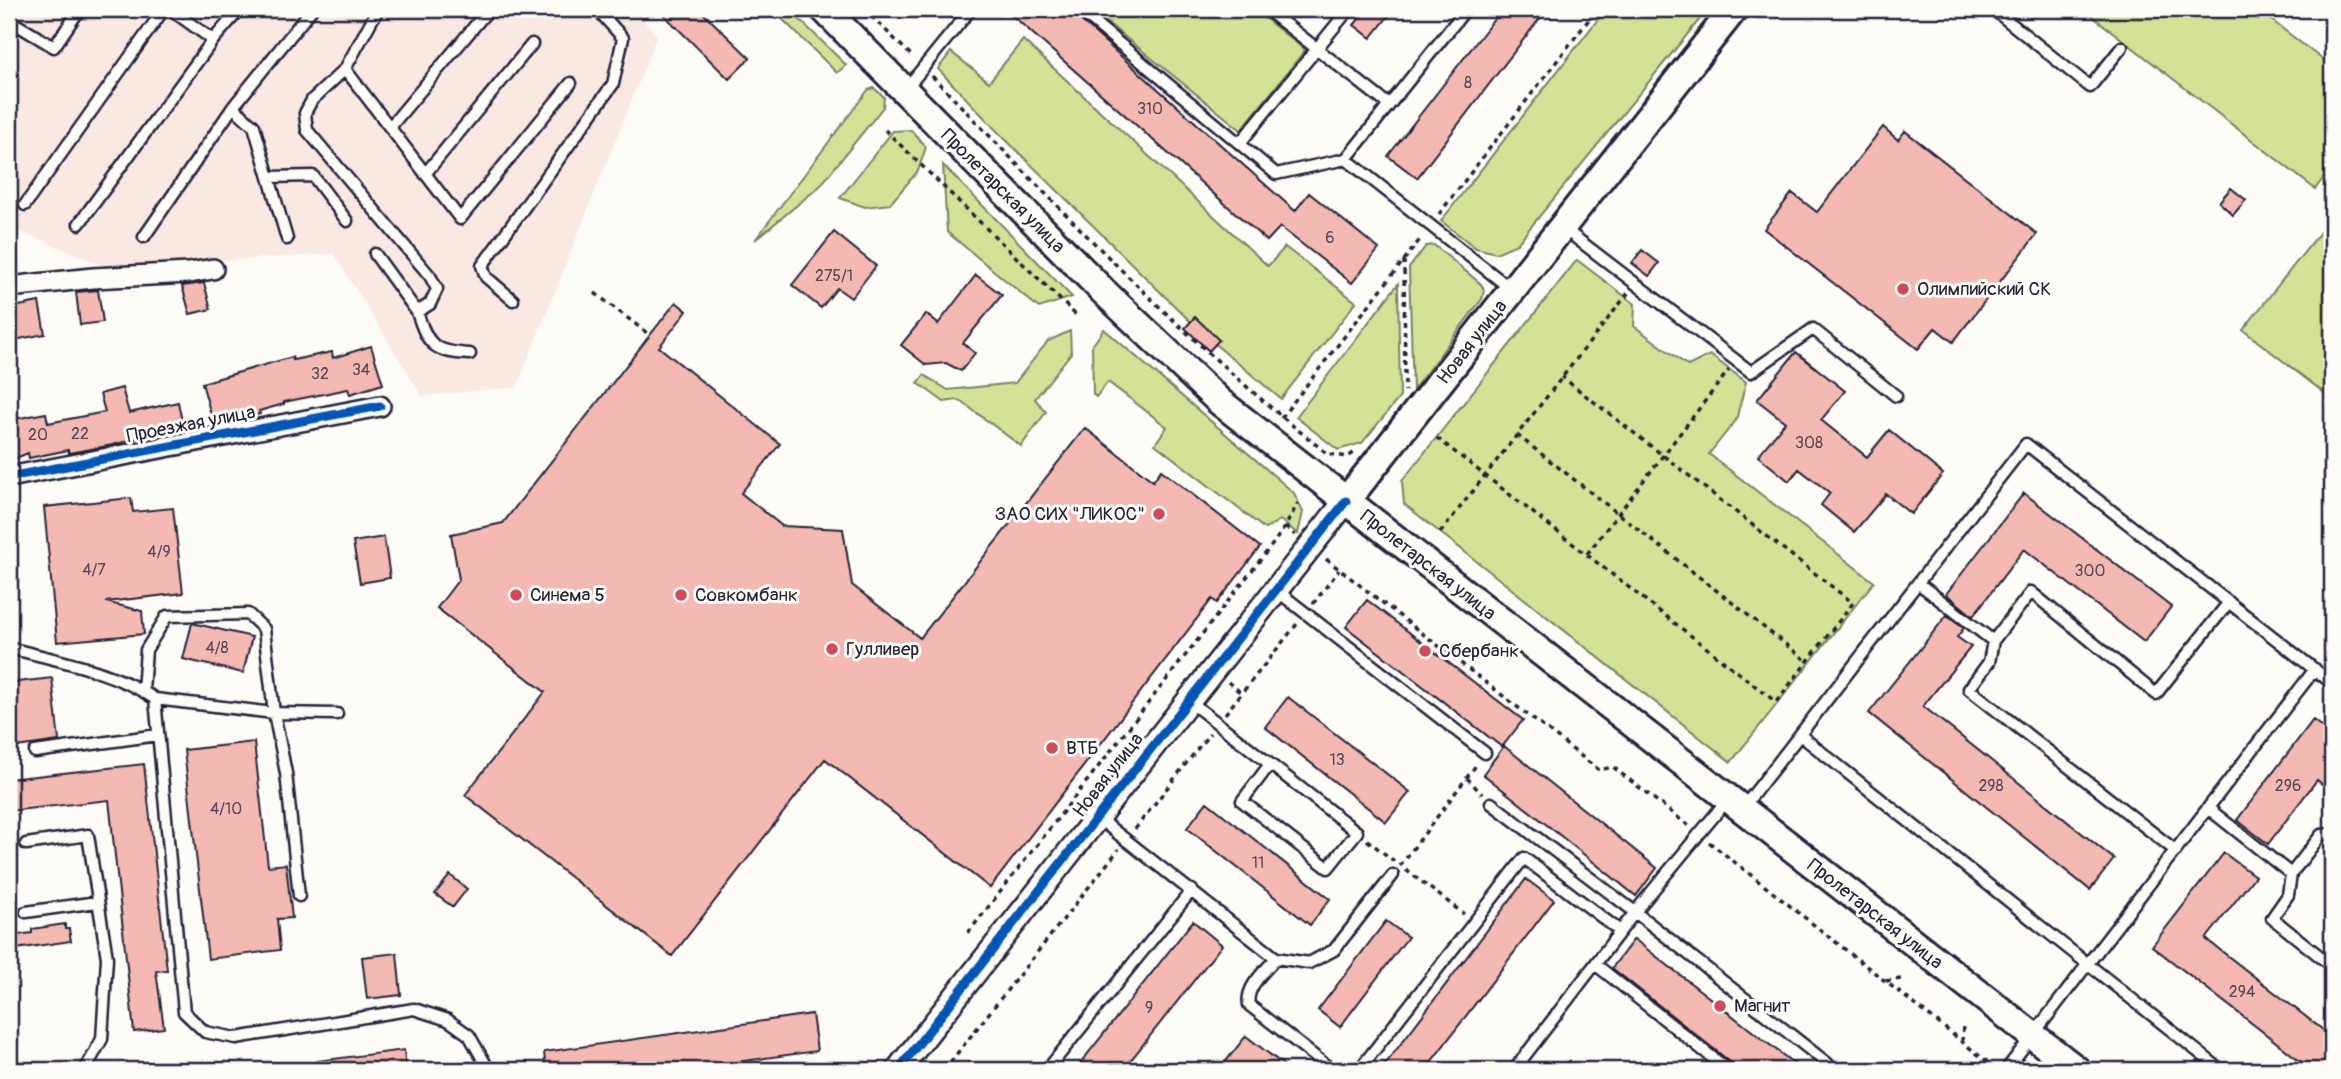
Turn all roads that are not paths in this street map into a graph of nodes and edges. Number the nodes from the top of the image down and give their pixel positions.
1 (80, 9) edge
2 (164, 9) edge
3 (170, 9) edge
4 (240, 9) edge
5 (312, 9) edge
6 (378, 9) edge
7 (489, 9) edge
8 (597, 9) edge
9 (824, 9) edge
10 (971, 9) edge
11 (1079, 9) edge
12 (1266, 9) edge
13 (1349, 9) edge
14 (1466, 9) edge
15 (1734, 9) edge
16 (1993, 9) edge
17 (9, 20) edge
18 (213, 40) junction
19 (532, 44) dead end
20 (2122, 47) dead end
21 (1317, 49) junction
22 (345, 69) junction
23 (571, 83) dead end
24 (905, 90) junction
25 (1389, 105) junction
26 (233, 107) junction
27 (390, 127) junction
28 (1240, 143) junction
29 (1346, 159) junction
30 (425, 174) junction
31 (269, 177) junction
32 (25, 205) dead end
33 (347, 221) dead end
34 (79, 224) dead end
35 (1563, 228) junction
36 (144, 237) dead end
37 (287, 239) dead end
38 (375, 254) dead end
39 (213, 269) dead end
40 (9, 287) edge
41 (1513, 290) junction
42 (513, 300) dead end
43 (417, 312) junction
44 (470, 354) dead end
45 (1896, 396) dead end
46 (380, 406) dead end
47 (9, 477) edge
48 (1346, 501) junction
49 (1918, 583) junction
50 (1276, 590) junction
51 (2229, 602) junction
52 (1993, 641) junction
53 (9, 648) edge
54 (2315, 669) junction
55 (2332, 683) edge
56 (143, 691) junction
57 (155, 699) junction
58 (1188, 701) junction
59 (274, 713) junction
60 (337, 714) dead end
61 (158, 735) junction
62 (1800, 735) junction
63 (35, 752) dead end
64 (1485, 754) road end
65 (1270, 764) junction
66 (1491, 803) road end
67 (1734, 805) junction
68 (2209, 809) junction
69 (1098, 818) junction
70 (2332, 834) edge
71 (26, 844) dead end
72 (2176, 851) junction
73 (2291, 874) junction
74 (1393, 876) road end
75 (1192, 890) junction
76 (299, 896) dead end
77 (97, 902) junction
78 (26, 912) dead end
79 (1635, 912) junction
80 (1620, 931) junction
81 (1276, 958) junction
82 (1595, 964) junction
83 (2090, 964) junction
84 (2332, 966) edge
85 (2032, 1036) junction
86 (1828, 1064) dead end
87 (85, 1070) edge
88 (489, 1070) edge
89 (898, 1070) edge
90 (1047, 1070) edge
91 (1332, 1070) edge
92 (1359, 1070) edge
93 (1514, 1070) edge
94 (1728, 1070) edge
95 (2006, 1070) edge
96 (2077, 1070) edge
97 (2221, 1070) edge

1 - 17 lane
2 - 32 lane
3 - 18 lane
4 - 18 lane
5 - 26 lane
6 - 22 lane
7 - 27 lane
8 - 42 lane
9 - 24 main road, Пролетарская улица
10 - 24 lane
11 - 28 lane
12 - 21 lane
13 - 21 lane
14 - 25 lane
15 - 35 main road, Новая улица
16 - 20 lane
18 - 34 lane
19 - 30 lane
21 - 25 lane
21 - 28 lane
22 - 27 lane
22 - 43 lane
23 - 30 lane
24 - 48 main road, Пролетарская улица
25 - 29 lane
26 - 31 lane
26 - 36 lane
27 - 30 lane
28 - 29 lane
29 - 41 lane
31 - 33 lane
31 - 37 lane
35 - 41 main road, Новая улица
35 - 45 lane
38 - 43 lane
39 - 40 street
41 - 48 main road, Новая улица
43 - 44 lane
46 - 47 street, Проезжая улица
48 - 50 street, Новая улица
48 - 67 main road, Пролетарская улица
49 - 51 lane
49 - 52 lane
49 - 62 lane
50 - 58 street, Новая улица
50 - 64 lane
51 - 52 lane
51 - 54 lane
52 - 72 lane
53 - 56 lane
54 - 55 lane
54 - 68 lane
56 - 57 lane
56 - 59 lane
57 - 59 lane
57 - 61 lane
58 - 65 lane
58 - 69 street, Новая улица
59 - 60 lane
59 - 76 lane
61 - 63 lane
61 - 88 lane
62 - 67 lane
62 - 83 lane
65 - 65 lane
66 - 79 lane
67 - 79 lane
67 - 85 main road, Пролетарская улица
68 - 72 lane
68 - 73 lane
69 - 75 lane
69 - 89 street, Новая улица
70 - 73 lane
71 - 77 lane
72 - 83 lane
73 - 84 lane
74 - 81 lane
75 - 81 lane
75 - 90 lane
77 - 78 lane
77 - 87 lane
79 - 80 lane
79 - 86 lane
80 - 82 lane
80 - 92 lane
81 - 91 lane
82 - 93 lane
82 - 94 lane
83 - 85 lane
83 - 97 lane
85 - 95 lane
85 - 96 main road, Пролетарская улица

